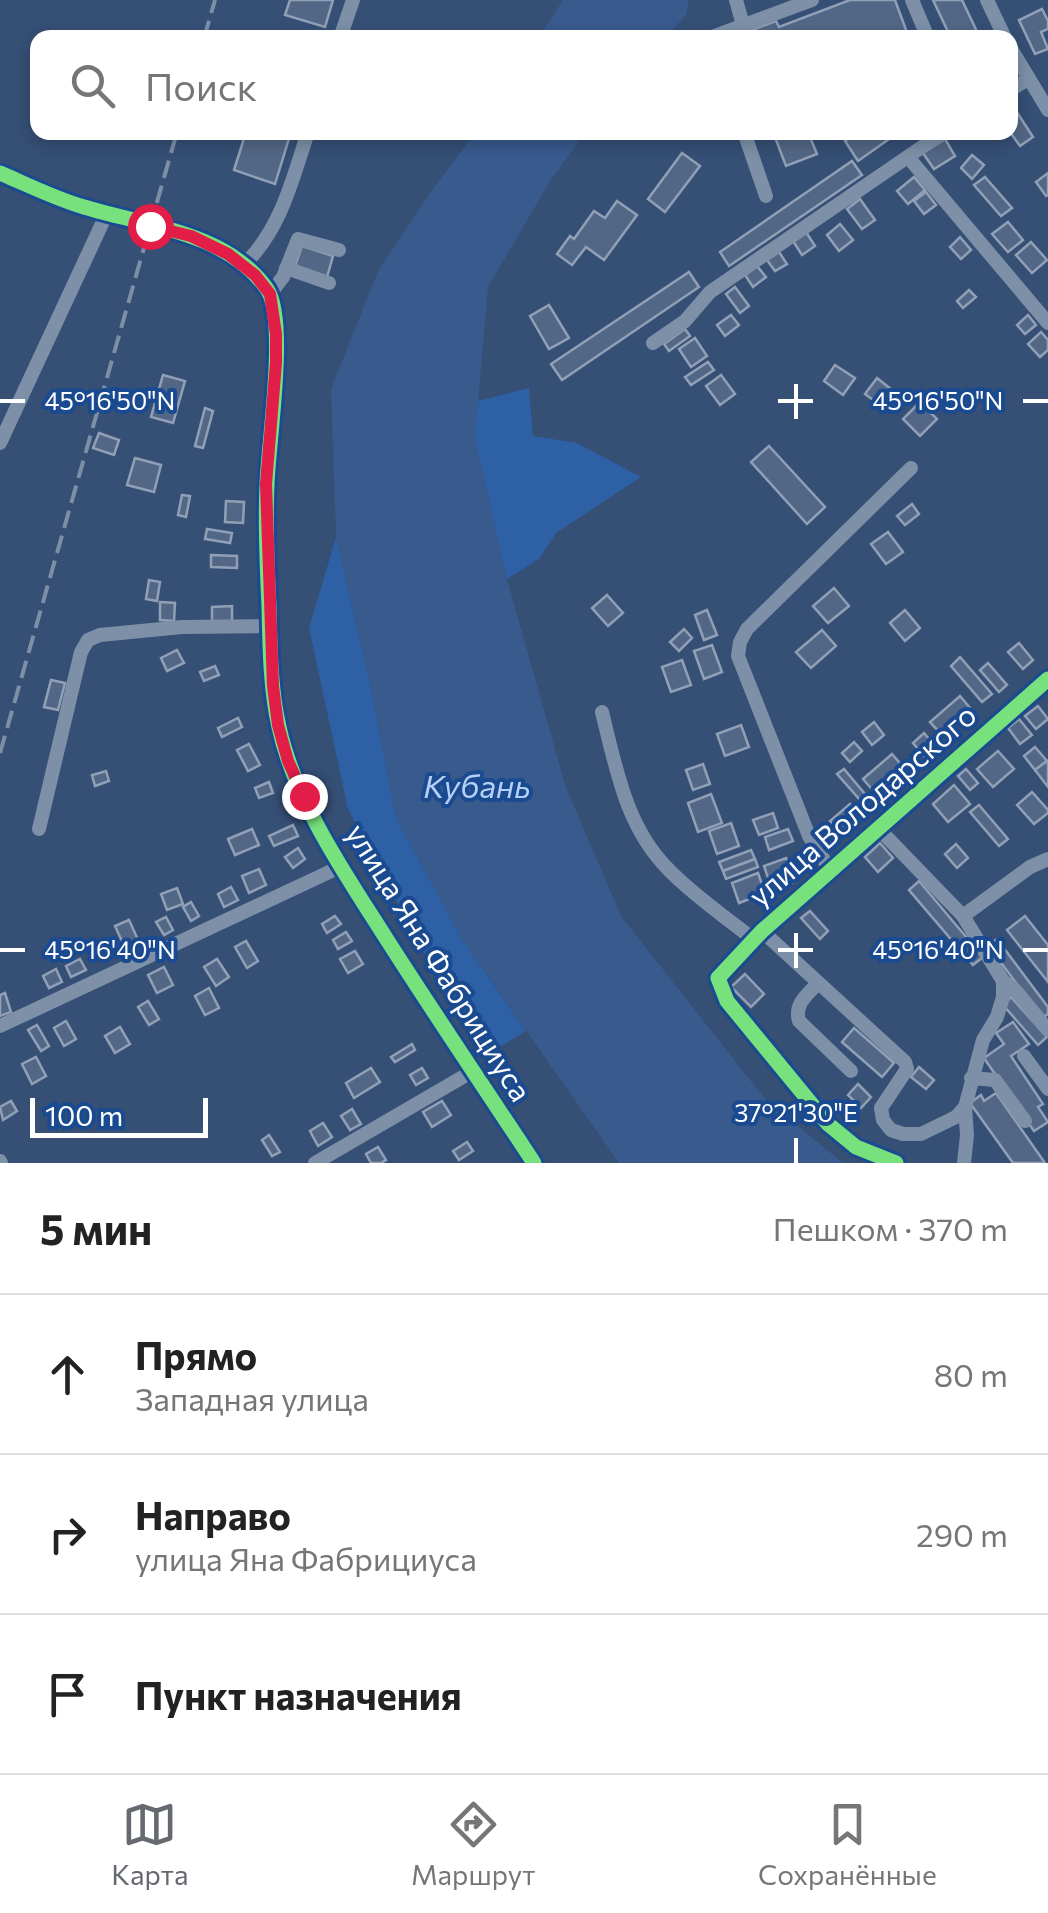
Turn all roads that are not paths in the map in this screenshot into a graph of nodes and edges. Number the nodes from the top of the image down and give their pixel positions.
1 (353, 0) edge
2 (736, 0) edge
3 (812, 0) edge
4 (912, 0) edge
5 (987, 0) edge
6 (744, 25) junction
7 (343, 30) edge
8 (731, 30) edge
9 (925, 30) edge
10 (1001, 30) edge
11 (1018, 62) edge
12 (1028, 79) junction
13 (1018, 85) edge
14 (1048, 110) edge
15 (305, 140) edge
16 (747, 140) edge
17 (932, 140) edge
18 (908, 157) junction
19 (0, 173) edge
20 (766, 196) dead end
21 (107, 214) junction
22 (339, 250) dead end
23 (243, 266) junction
24 (286, 268) junction
25 (328, 284) dead end
26 (270, 294) junction
27 (1048, 323) edge
28 (653, 343) dead end
29 (0, 442) edge
30 (911, 468) dead end
31 (270, 626) junction
32 (1048, 679) edge
33 (602, 712) dead end
34 (878, 828) junction
35 (39, 829) dead end
36 (1048, 859) edge
37 (340, 867) junction
38 (830, 870) junction
39 (963, 916) junction
40 (757, 935) junction
41 (1002, 981) junction
42 (818, 983) junction
43 (1046, 1025) edge
44 (0, 1026) edge
45 (1024, 1056) dead end
46 (1042, 1066) edge
47 (472, 1070) junction
48 (851, 1070) dead end
49 (972, 1078) junction
50 (1048, 1089) edge
51 (966, 1107) junction
52 (1025, 1120) dead end
53 (315, 1163) edge
54 (534, 1163) edge
55 (896, 1163) edge
56 (964, 1163) edge

1 - 7 street
2 - 6 street
3 - 6 street
4 - 9 street
5 - 10 street
6 - 8 street
11 - 12 street
12 - 13 street
12 - 14 street
15 - 23 street
16 - 20 street
17 - 18 street
18 - 27 street
18 - 28 street
19 - 21 street
21 - 23 street
21 - 29 street
22 - 24 street
23 - 26 street
24 - 25 street
24 - 26 street
26 - 31 street, улица Яна Фабрициуса
30 - 38 street
31 - 35 street
31 - 37 street, улица Яна Фабрициуса
32 - 34 street, улица Володарского
33 - 40 street
34 - 38 street, улица Володарского
34 - 39 street
36 - 39 street
37 - 44 street
37 - 47 street, улица Яна Фабрициуса
38 - 40 street, улица Володарского
39 - 41 street
40 - 42 street
40 - 55 street, улица Володарского
41 - 43 street
41 - 49 street
42 - 48 street
42 - 51 street
45 - 46 street
46 - 50 street
47 - 53 street
47 - 54 street, улица Яна Фабрициуса
49 - 51 street
49 - 52 street
51 - 56 street

